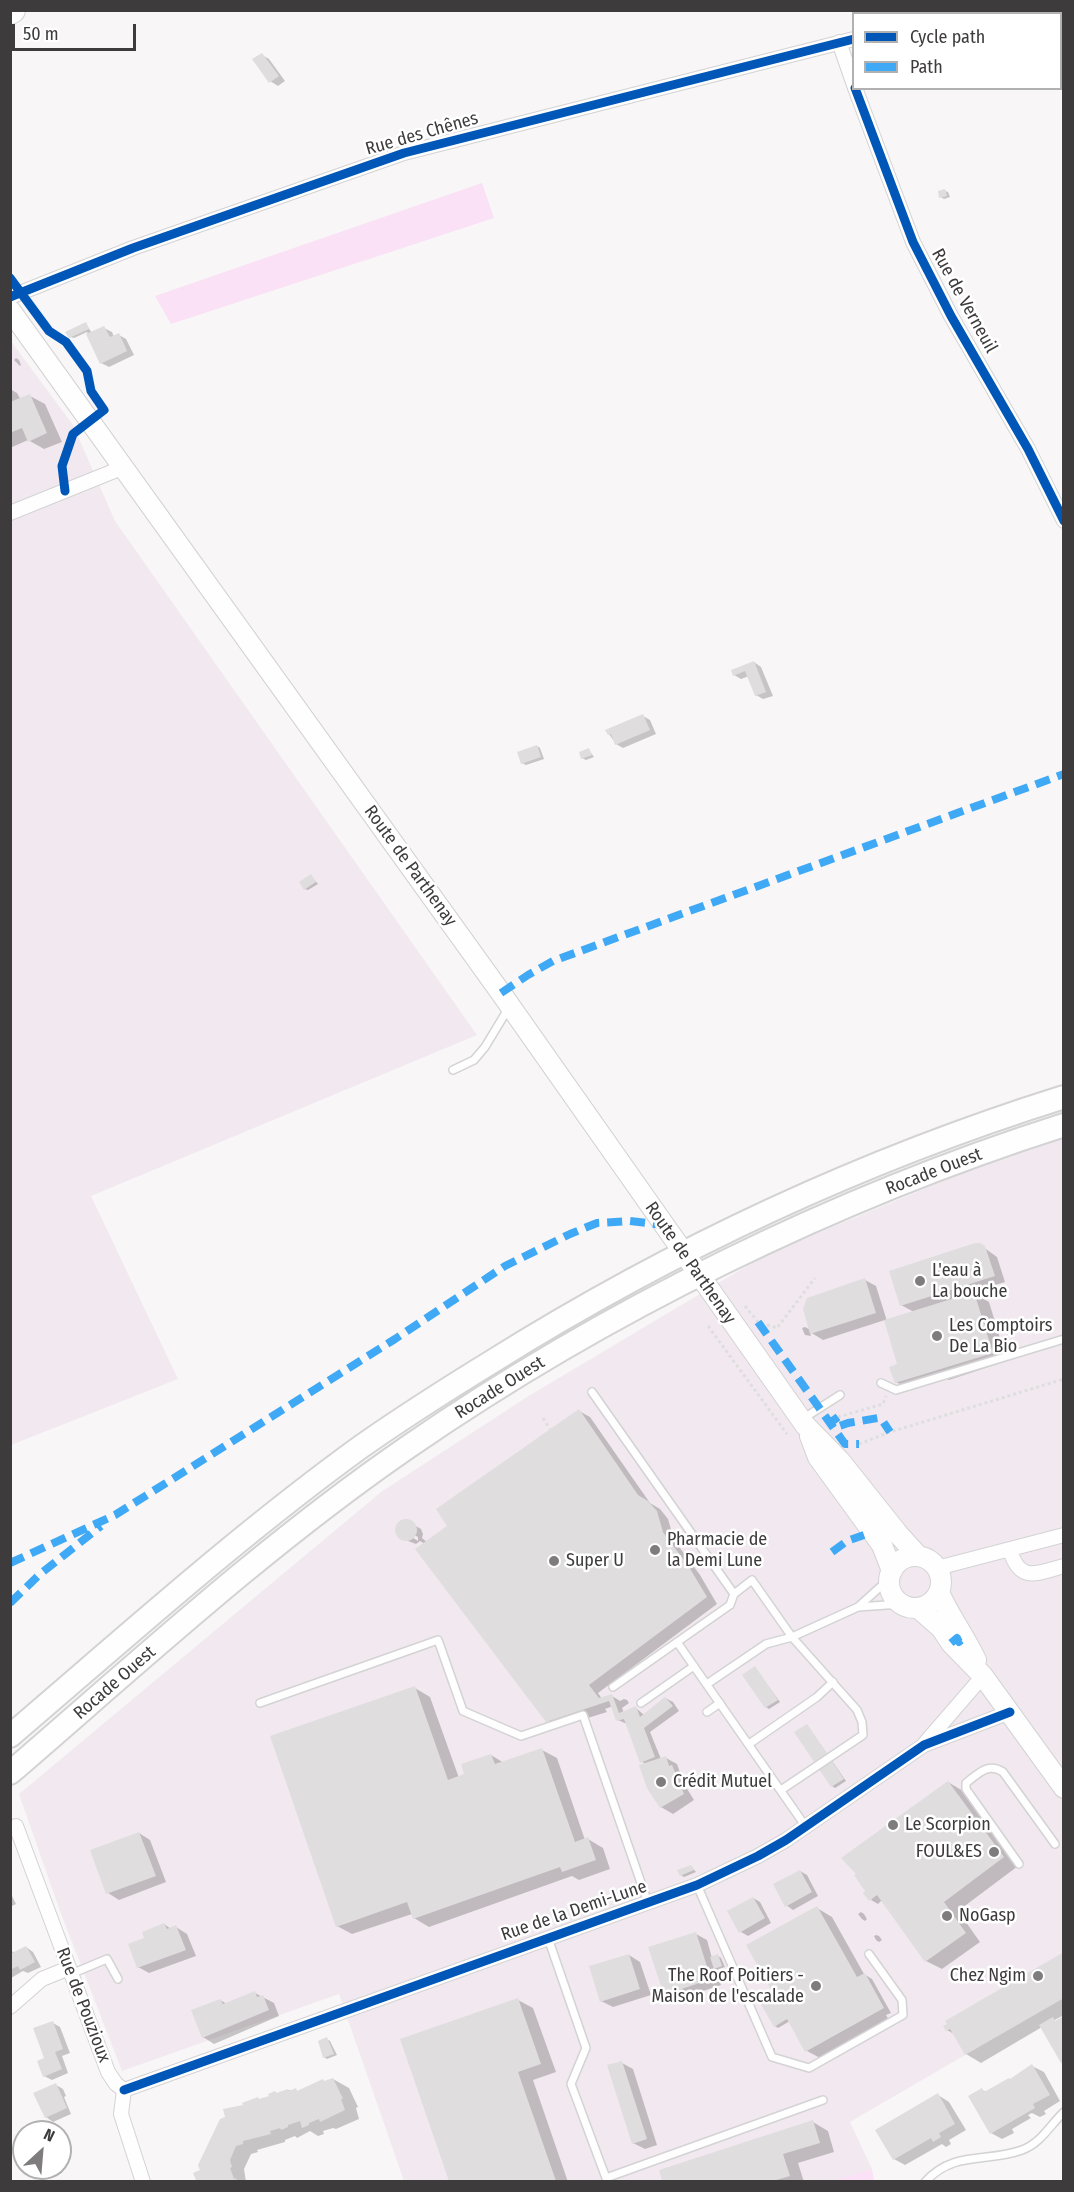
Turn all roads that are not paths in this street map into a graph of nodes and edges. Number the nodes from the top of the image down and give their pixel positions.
1 (852, 39) edge
2 (839, 42) junction
3 (852, 81) edge
4 (855, 90) edge
5 (10, 297) edge
6 (10, 310) edge
7 (124, 467) junction
8 (10, 513) edge
9 (1064, 521) edge
10 (510, 1006) junction
11 (453, 1070) dead end
12 (1064, 1097) edge
13 (1064, 1125) edge
14 (682, 1252) junction
15 (698, 1275) junction
16 (1064, 1339) edge
17 (881, 1383) dead end
18 (592, 1392) dead end
19 (840, 1395) dead end
20 (804, 1422) junction
21 (1064, 1535) edge
22 (1010, 1550) junction
23 (918, 1556) junction
24 (1064, 1566) edge
25 (937, 1568) junction
26 (890, 1575) junction
27 (939, 1592) junction
28 (734, 1594) junction
29 (910, 1606) junction
30 (858, 1607) junction
31 (792, 1637) junction
32 (677, 1642) junction
33 (693, 1666) junction
34 (983, 1676) junction
35 (833, 1682) junction
36 (707, 1684) junction
37 (613, 1687) dead end
38 (260, 1703) dead end
39 (641, 1703) dead end
40 (720, 1704) junction
41 (707, 1712) dead end
42 (1010, 1712) junction
43 (10, 1736) edge
44 (749, 1744) junction
45 (924, 1745) junction
46 (10, 1773) edge
47 (1064, 1788) edge
48 (781, 1790) junction
49 (16, 1826) dead end
50 (806, 1827) junction
51 (1055, 1844) dead end
52 (1018, 1864) dead end
53 (697, 1885) junction
54 (648, 1903) junction
55 (548, 1938) junction
56 (869, 1954) dead end
57 (70, 1971) junction
58 (118, 1979) dead end
59 (10, 2007) edge
60 (124, 2090) junction
61 (823, 2100) dead end
62 (1064, 2112) edge
63 (143, 2181) edge
64 (925, 2181) edge

1 - 2 street, Rue des Chênes
2 - 3 street, Rue de Verneuil
2 - 5 street, Rue des Chênes
4 - 9 street, Rue de Verneuil
6 - 7 main road, Route de Parthenay
7 - 8 street
7 - 10 main road, Route de Parthenay
10 - 11 lane
10 - 14 main road, Route de Parthenay
12 - 14 main road, Rocade Ouest
13 - 15 main road, Rocade Ouest
14 - 15 main road, Route de Parthenay
14 - 43 main road, Rocade Ouest
15 - 20 main road, Route de Parthenay
15 - 46 main road, Rocade Ouest
16 - 17 lane
18 - 28 lane
19 - 20 lane
20 - 23 main road, Route de Parthenay
20 - 26 main road, Route de Parthenay
21 - 22 street
22 - 24 street
22 - 25 street
23 - 25 main road
23 - 26 main road
25 - 27 main road
26 - 29 main road
26 - 30 lane
27 - 29 main road
27 - 34 main road
28 - 31 lane
28 - 32 lane
29 - 30 lane
29 - 34 main road
30 - 31 lane
31 - 35 lane
31 - 36 lane
32 - 33 lane
32 - 37 lane
33 - 36 lane
33 - 39 lane
34 - 42 main road
34 - 45 street, Rue de la Demi-Lune
35 - 44 lane
35 - 48 lane
36 - 40 lane
38 - 54 lane
40 - 41 lane
40 - 44 lane
42 - 45 street, Rue de la Demi-Lune
42 - 47 main road
44 - 48 lane
45 - 50 street, Rue de la Demi-Lune
48 - 50 lane
49 - 57 street, Rue de Pouzioux
50 - 53 street, Rue de la Demi-Lune
51 - 52 lane
53 - 54 street, Rue de la Demi-Lune
53 - 56 lane
54 - 55 street, Rue de la Demi-Lune
55 - 60 street, Rue de la Demi-Lune
55 - 61 lane
57 - 58 lane
57 - 59 street
57 - 60 street, Rue de Pouzioux
60 - 63 street
62 - 64 lane

